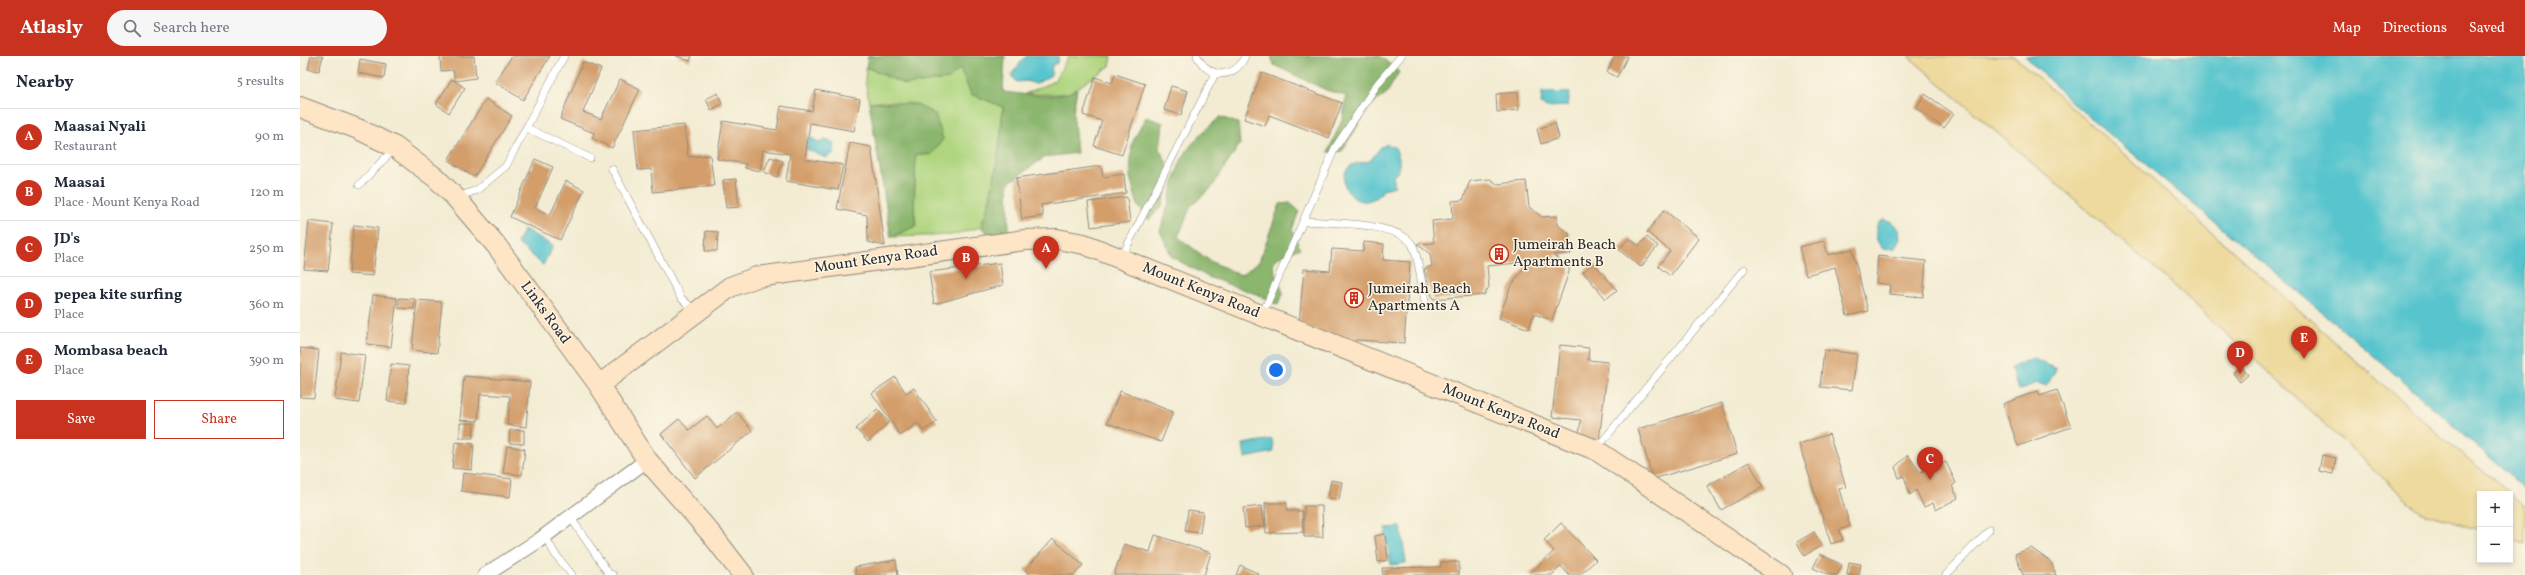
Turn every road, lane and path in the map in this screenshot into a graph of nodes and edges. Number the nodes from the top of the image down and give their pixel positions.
1 (564, 56) edge
2 (1197, 56) edge
3 (1245, 56) edge
4 (1401, 56) edge
5 (1215, 74) junction
6 (300, 107) edge
7 (526, 128) junction
8 (395, 147) junction
9 (590, 158) dead end
10 (612, 169) dead end
11 (358, 185) dead end
12 (456, 198) junction
13 (1303, 221) junction
14 (1120, 258) junction
15 (1744, 269) dead end
16 (1425, 300) dead end
17 (697, 312) junction
18 (1262, 315) junction
19 (599, 385) junction
20 (1596, 450) junction
21 (647, 460) junction
22 (570, 518) junction
23 (1988, 530) dead end
24 (545, 536) junction
25 (485, 575) edge
26 (572, 575) edge
27 (610, 575) edge
28 (743, 575) edge
29 (1781, 575) edge
30 (1946, 575) edge

1 - 7 lane
2 - 5 lane
3 - 5 lane
4 - 13 lane
5 - 14 lane
6 - 8 main road, Links Road
7 - 9 lane
7 - 12 lane
8 - 11 lane
8 - 12 main road, Links Road
10 - 17 lane
12 - 19 main road, Links Road
13 - 16 lane
13 - 18 lane
14 - 17 main road, Mount Kenya Road
14 - 18 main road, Mount Kenya Road
15 - 20 lane
17 - 19 main road, Mount Kenya Road
18 - 20 main road, Mount Kenya Road
19 - 21 main road, Links Road
20 - 29 main road, Mount Kenya Road
21 - 22 street
21 - 28 main road, Links Road
22 - 24 street
22 - 27 lane
23 - 30 lane
24 - 25 street
24 - 26 lane

